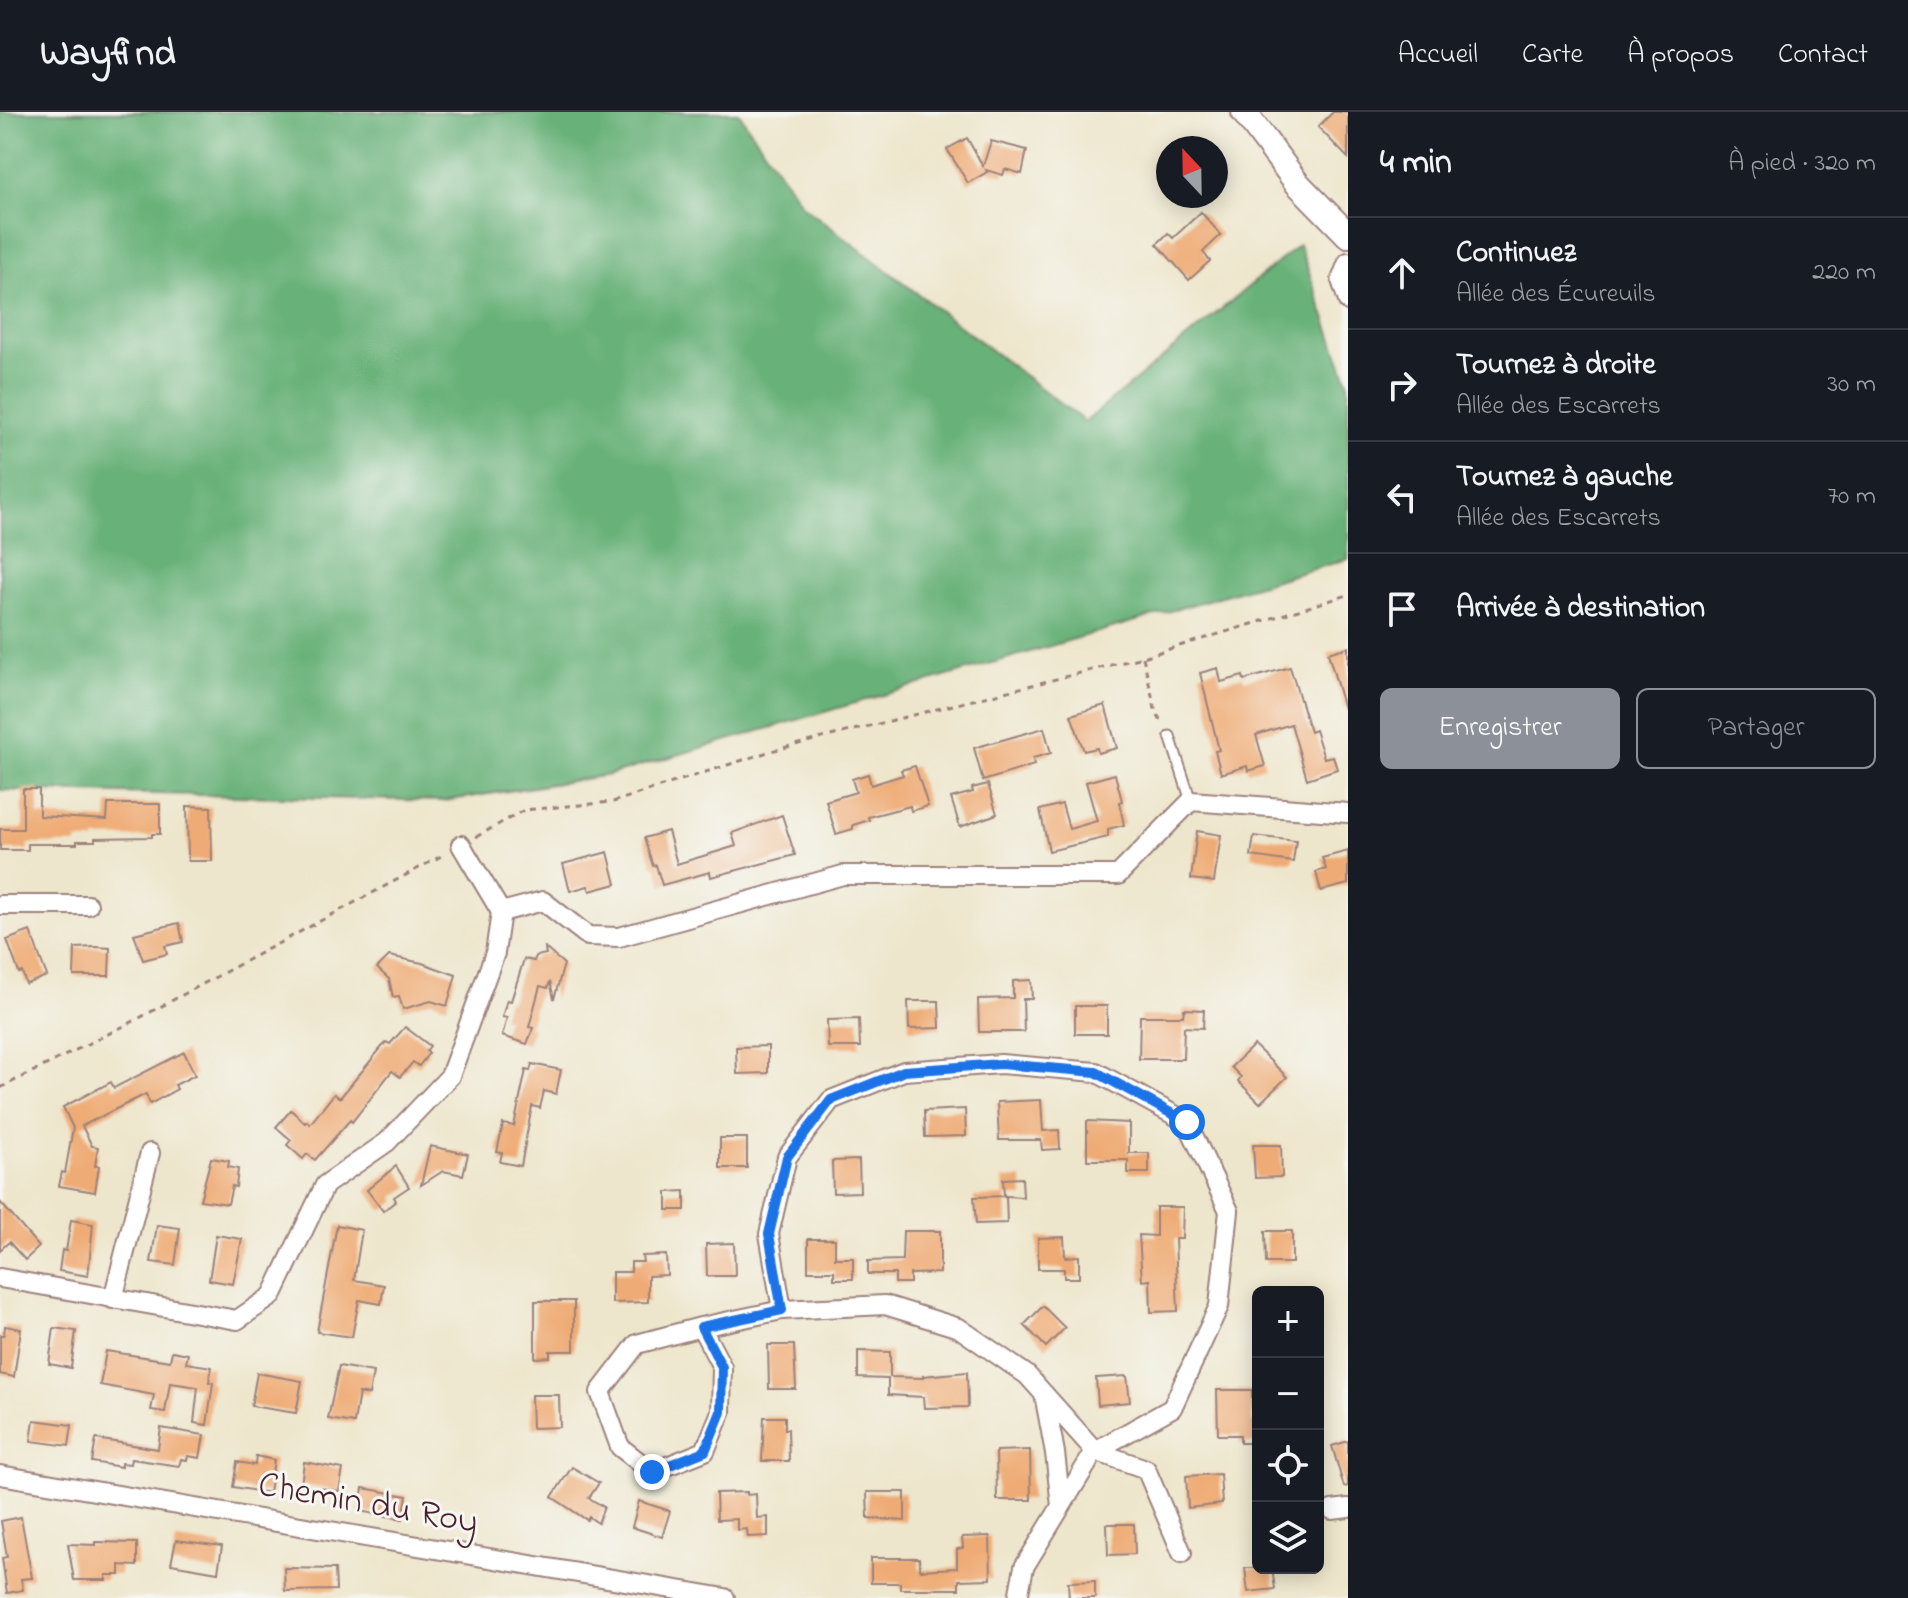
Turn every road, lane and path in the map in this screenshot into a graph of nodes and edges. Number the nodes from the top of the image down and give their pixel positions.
1 (1244, 112) edge
2 (1344, 222) edge
3 (1348, 262) edge
4 (1348, 301) edge
5 (1348, 595) edge
6 (1143, 657) junction
7 (1170, 736) joint
8 (1191, 801) junction
9 (1348, 813) edge
10 (461, 845) junction
11 (0, 905) edge
12 (88, 905) dead end
13 (501, 912) junction
14 (0, 1088) edge
15 (150, 1153) dead end
16 (0, 1278) edge
17 (113, 1299) junction
18 (782, 1310) junction
19 (701, 1327) junction
20 (1044, 1394) junction
21 (1095, 1451) junction
22 (0, 1475) edge
23 (1061, 1506) junction
24 (1182, 1553) dead end
25 (725, 1598) edge
26 (1018, 1598) edge

1 - 2 street
3 - 4 street
5 - 6 path
6 - 7 path
6 - 10 path
7 - 8 lane
8 - 9 street
8 - 13 street
10 - 13 street
10 - 14 path
11 - 12 street
13 - 17 street
15 - 17 street
16 - 17 street
18 - 19 street
18 - 20 street
18 - 21 street
19 - 19 street
20 - 21 street
20 - 23 street
21 - 23 street
21 - 24 street
22 - 25 street, Chemin du Roy
23 - 26 street

